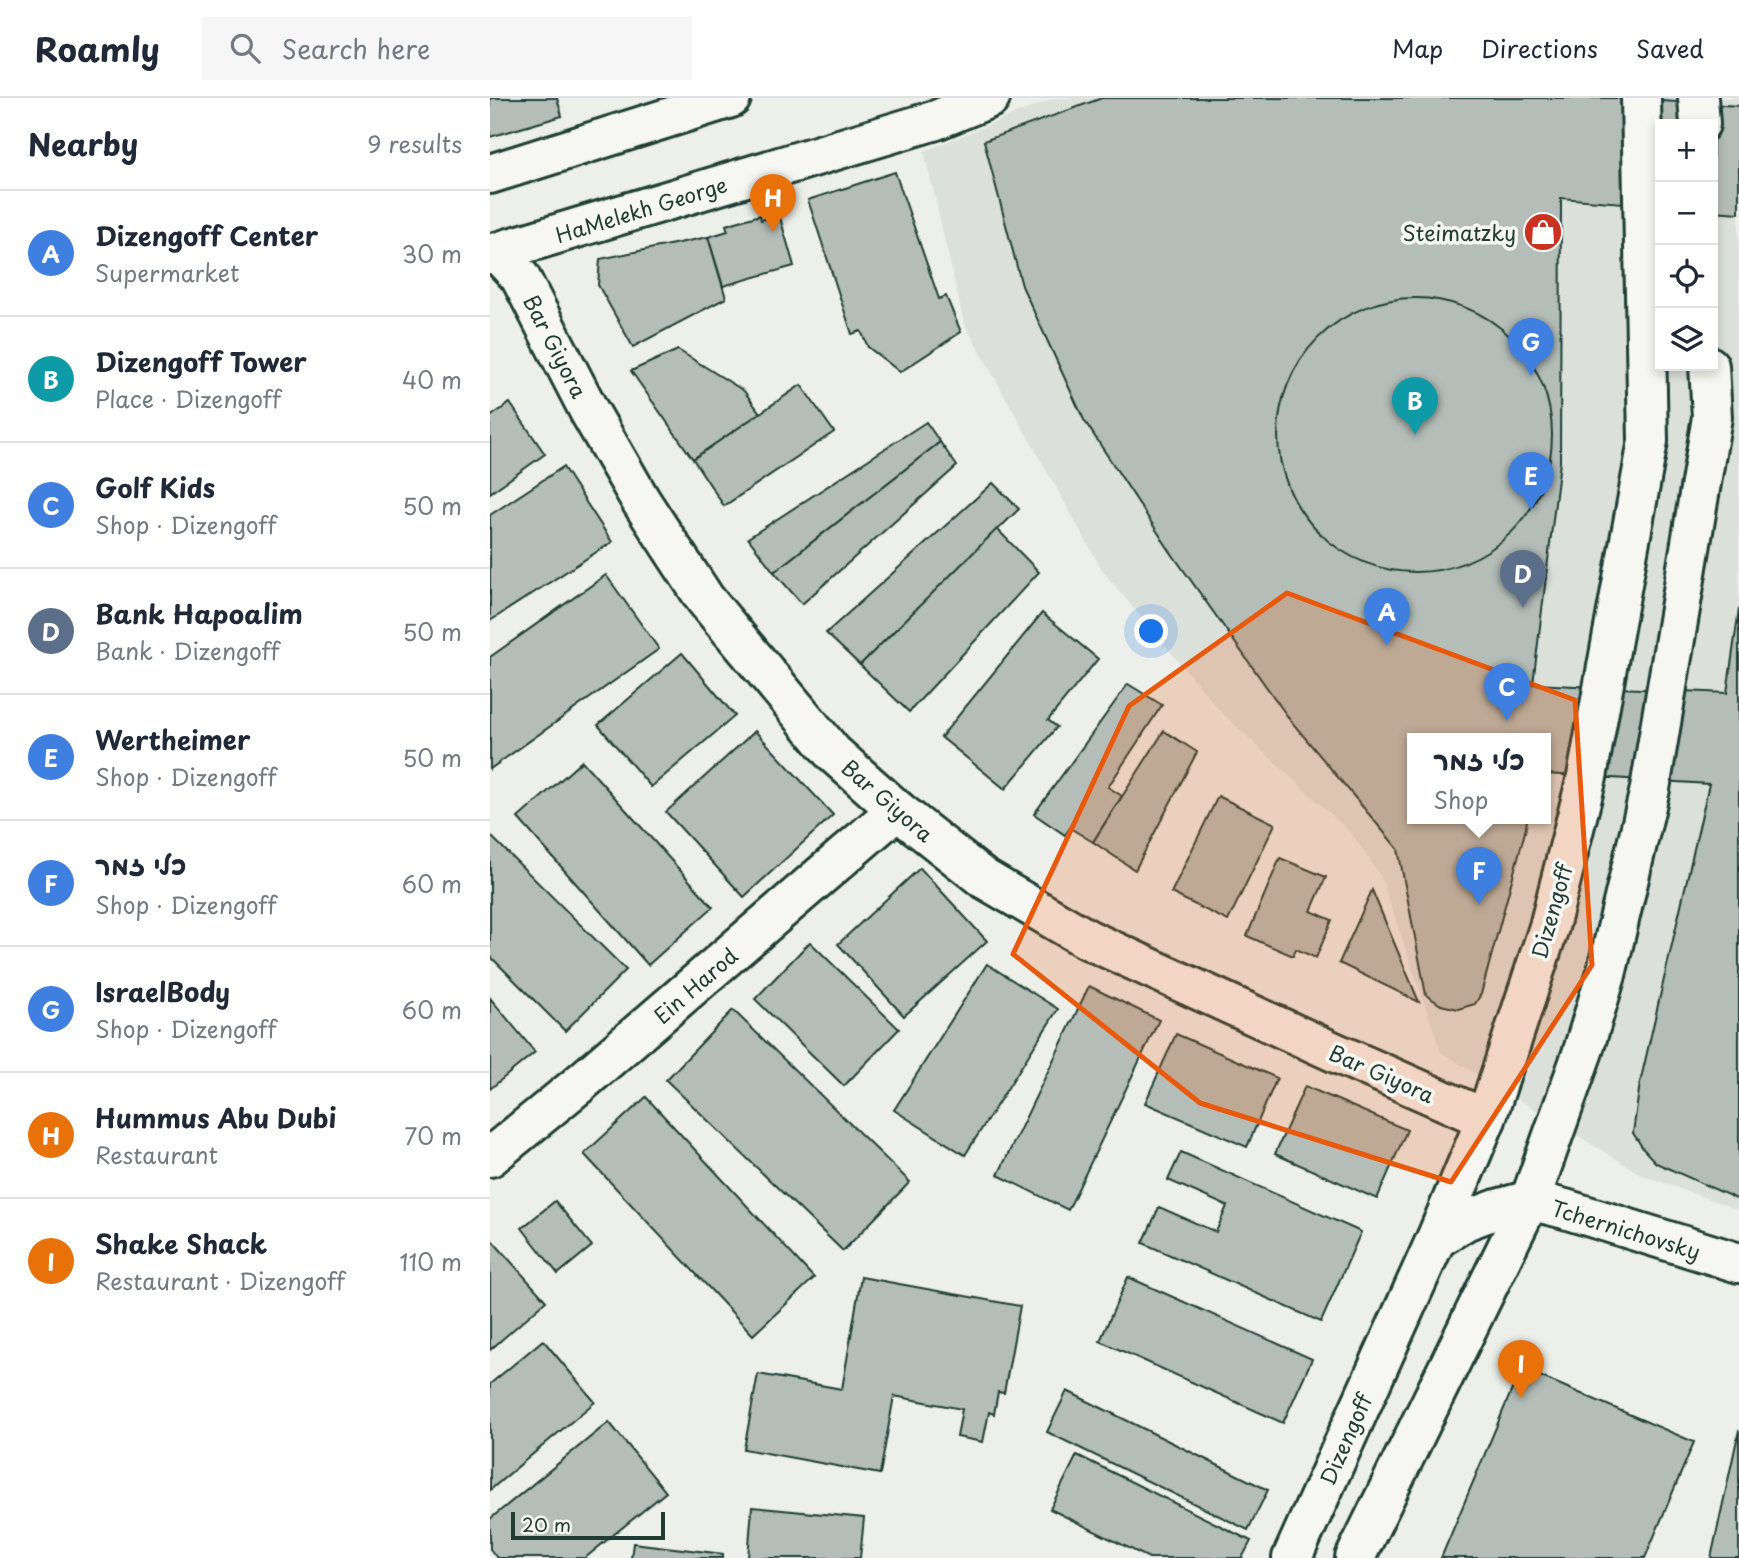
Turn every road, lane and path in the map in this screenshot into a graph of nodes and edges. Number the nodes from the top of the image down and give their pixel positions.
1 (731, 98) edge
2 (990, 98) edge
3 (1641, 98) edge
4 (1698, 98) edge
5 (1700, 119) edge
6 (490, 174) edge
7 (492, 253) edge
8 (1709, 371) edge
9 (897, 810) junction
10 (1486, 1119) junction
11 (490, 1157) edge
12 (1530, 1200) junction
13 (1436, 1239) junction
14 (1739, 1263) edge
15 (1292, 1558) edge
16 (1356, 1558) edge

1 - 6 street
2 - 7 street, HaMelekh George
3 - 10 street, Dizengoff
4 - 5 street
7 - 9 street, Bar Giyora
8 - 12 street
9 - 10 street, Bar Giyora
9 - 11 street, Ein Harod
10 - 13 street, Dizengoff
12 - 13 street, Tchernichovsky
12 - 14 street, Tchernichovsky
12 - 16 street
13 - 15 street, Dizengoff

